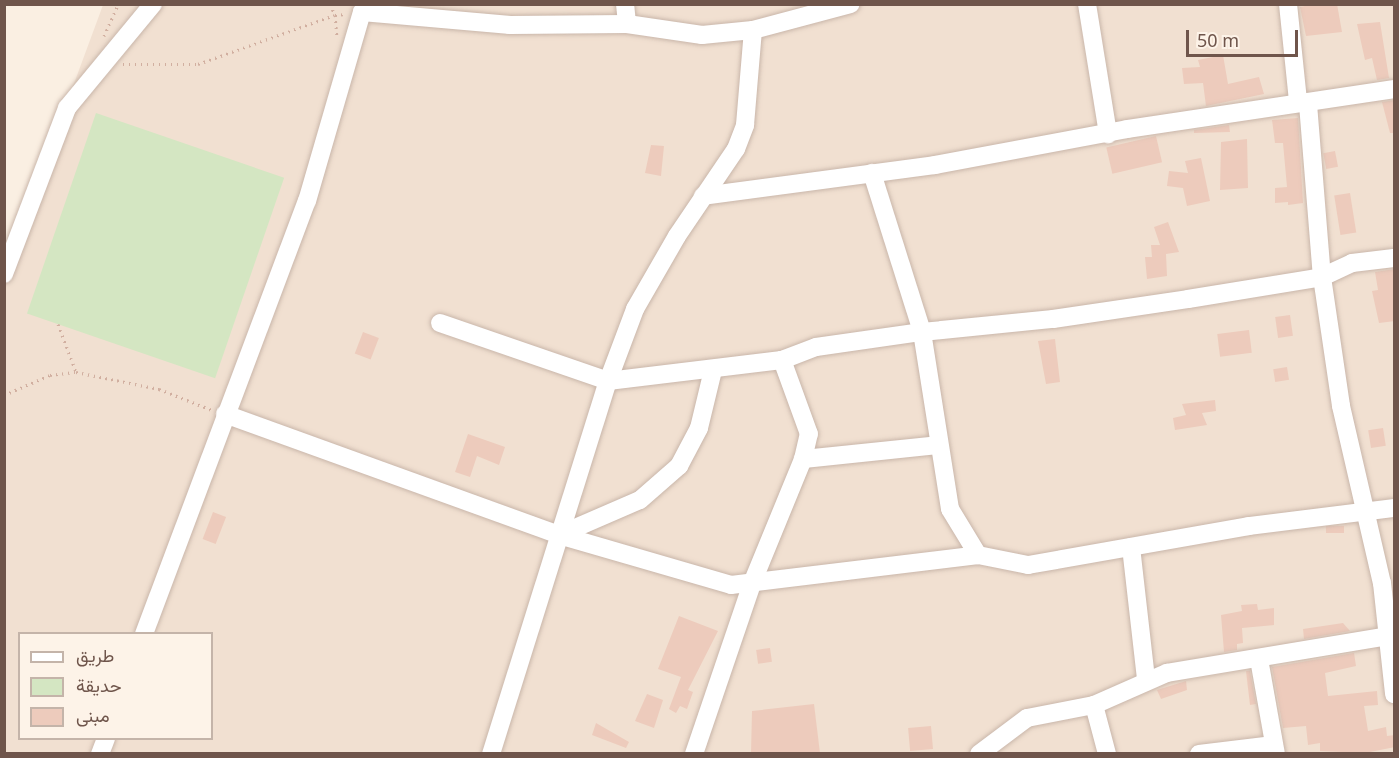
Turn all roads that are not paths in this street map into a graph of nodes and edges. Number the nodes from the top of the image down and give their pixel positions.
1 (153, 4) edge
2 (625, 4) edge
3 (851, 4) edge
4 (1087, 4) edge
5 (1287, 4) edge
6 (812, 9) edge
7 (627, 24) junction
8 (753, 30) junction
9 (1395, 89) edge
10 (1303, 103) junction
11 (1108, 134) junction
12 (872, 173) junction
13 (703, 196) junction
14 (1395, 258) edge
15 (4, 274) edge
16 (1322, 277) junction
17 (440, 323) dead end
18 (922, 332) junction
19 (782, 360) junction
20 (713, 370) junction
21 (608, 381) junction
22 (225, 414) junction
23 (938, 445) junction
24 (803, 459) junction
25 (1395, 508) edge
26 (1366, 511) junction
27 (559, 535) junction
28 (1131, 547) junction
29 (978, 555) junction
30 (753, 581) junction
31 (144, 632) edge
32 (1392, 636) edge
33 (1259, 659) junction
34 (1146, 679) junction
35 (1395, 694) edge
36 (1094, 705) junction
37 (1274, 749) edge
38 (491, 753) edge
39 (694, 753) edge
40 (979, 753) edge
41 (1107, 753) edge
42 (1199, 753) edge

1 - 15 street
2 - 7 street
3 - 6 street
4 - 11 street
5 - 10 street
6 - 8 street
7 - 8 street
7 - 22 street
8 - 13 street
9 - 10 street
10 - 11 street
10 - 16 street
11 - 12 street
12 - 13 street
12 - 18 street
13 - 21 street
14 - 16 street
16 - 18 street
16 - 26 street
17 - 21 street
18 - 19 street
18 - 23 street
19 - 20 street
19 - 24 street
20 - 21 street
20 - 27 street
21 - 27 street
22 - 27 street
22 - 31 street
23 - 24 street
23 - 29 street
24 - 30 street
25 - 26 street
26 - 28 street
26 - 32 street
27 - 30 street
27 - 38 street
28 - 29 street
28 - 34 street
29 - 30 street
30 - 39 street
32 - 33 street
32 - 35 street
33 - 34 street
33 - 37 street
34 - 36 street
36 - 40 street
36 - 41 street
37 - 42 street

